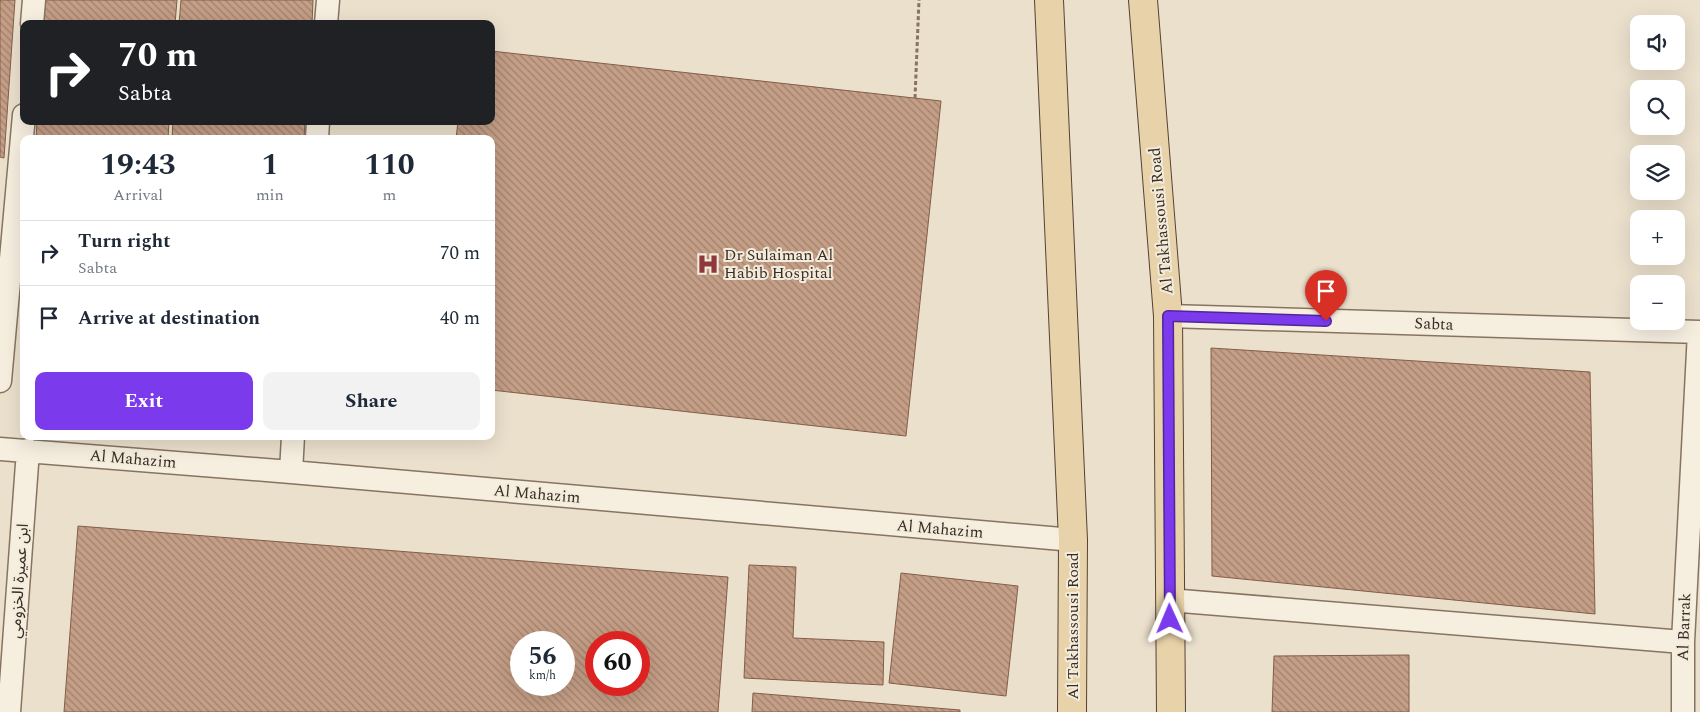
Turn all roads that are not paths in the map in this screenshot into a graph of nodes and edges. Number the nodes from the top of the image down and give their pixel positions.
1 (34, 0) edge
2 (328, 0) edge
3 (1049, 0) edge
4 (1143, 0) edge
5 (32, 20) edge
6 (326, 20) edge
7 (22, 125) edge
8 (9, 177) edge
9 (1168, 316) junction
10 (1700, 332) edge
11 (0, 381) edge
12 (294, 440) edge
13 (0, 449) edge
14 (28, 450) junction
15 (291, 472) junction
16 (1073, 540) junction
17 (1170, 600) junction
18 (1683, 642) junction
19 (10, 712) edge
20 (1072, 712) edge
21 (1171, 712) edge
22 (1684, 712) edge

1 - 5 street
2 - 6 street
3 - 16 main road, Al Takhassousi Road
4 - 9 main road, Al Takhassousi Road
7 - 8 street
8 - 11 street
9 - 10 street, Sabta
9 - 17 main road, Al Takhassousi Road
10 - 18 street, Al Barrak
12 - 15 street
13 - 14 street, Al Mahazim
14 - 15 street, Al Mahazim
14 - 19 street, ابن عميرة الخزومي
15 - 16 street, Al Mahazim
16 - 20 main road, Al Takhassousi Road
17 - 18 street
17 - 21 main road, Al Takhassousi Road
18 - 22 street, Al Barrak

